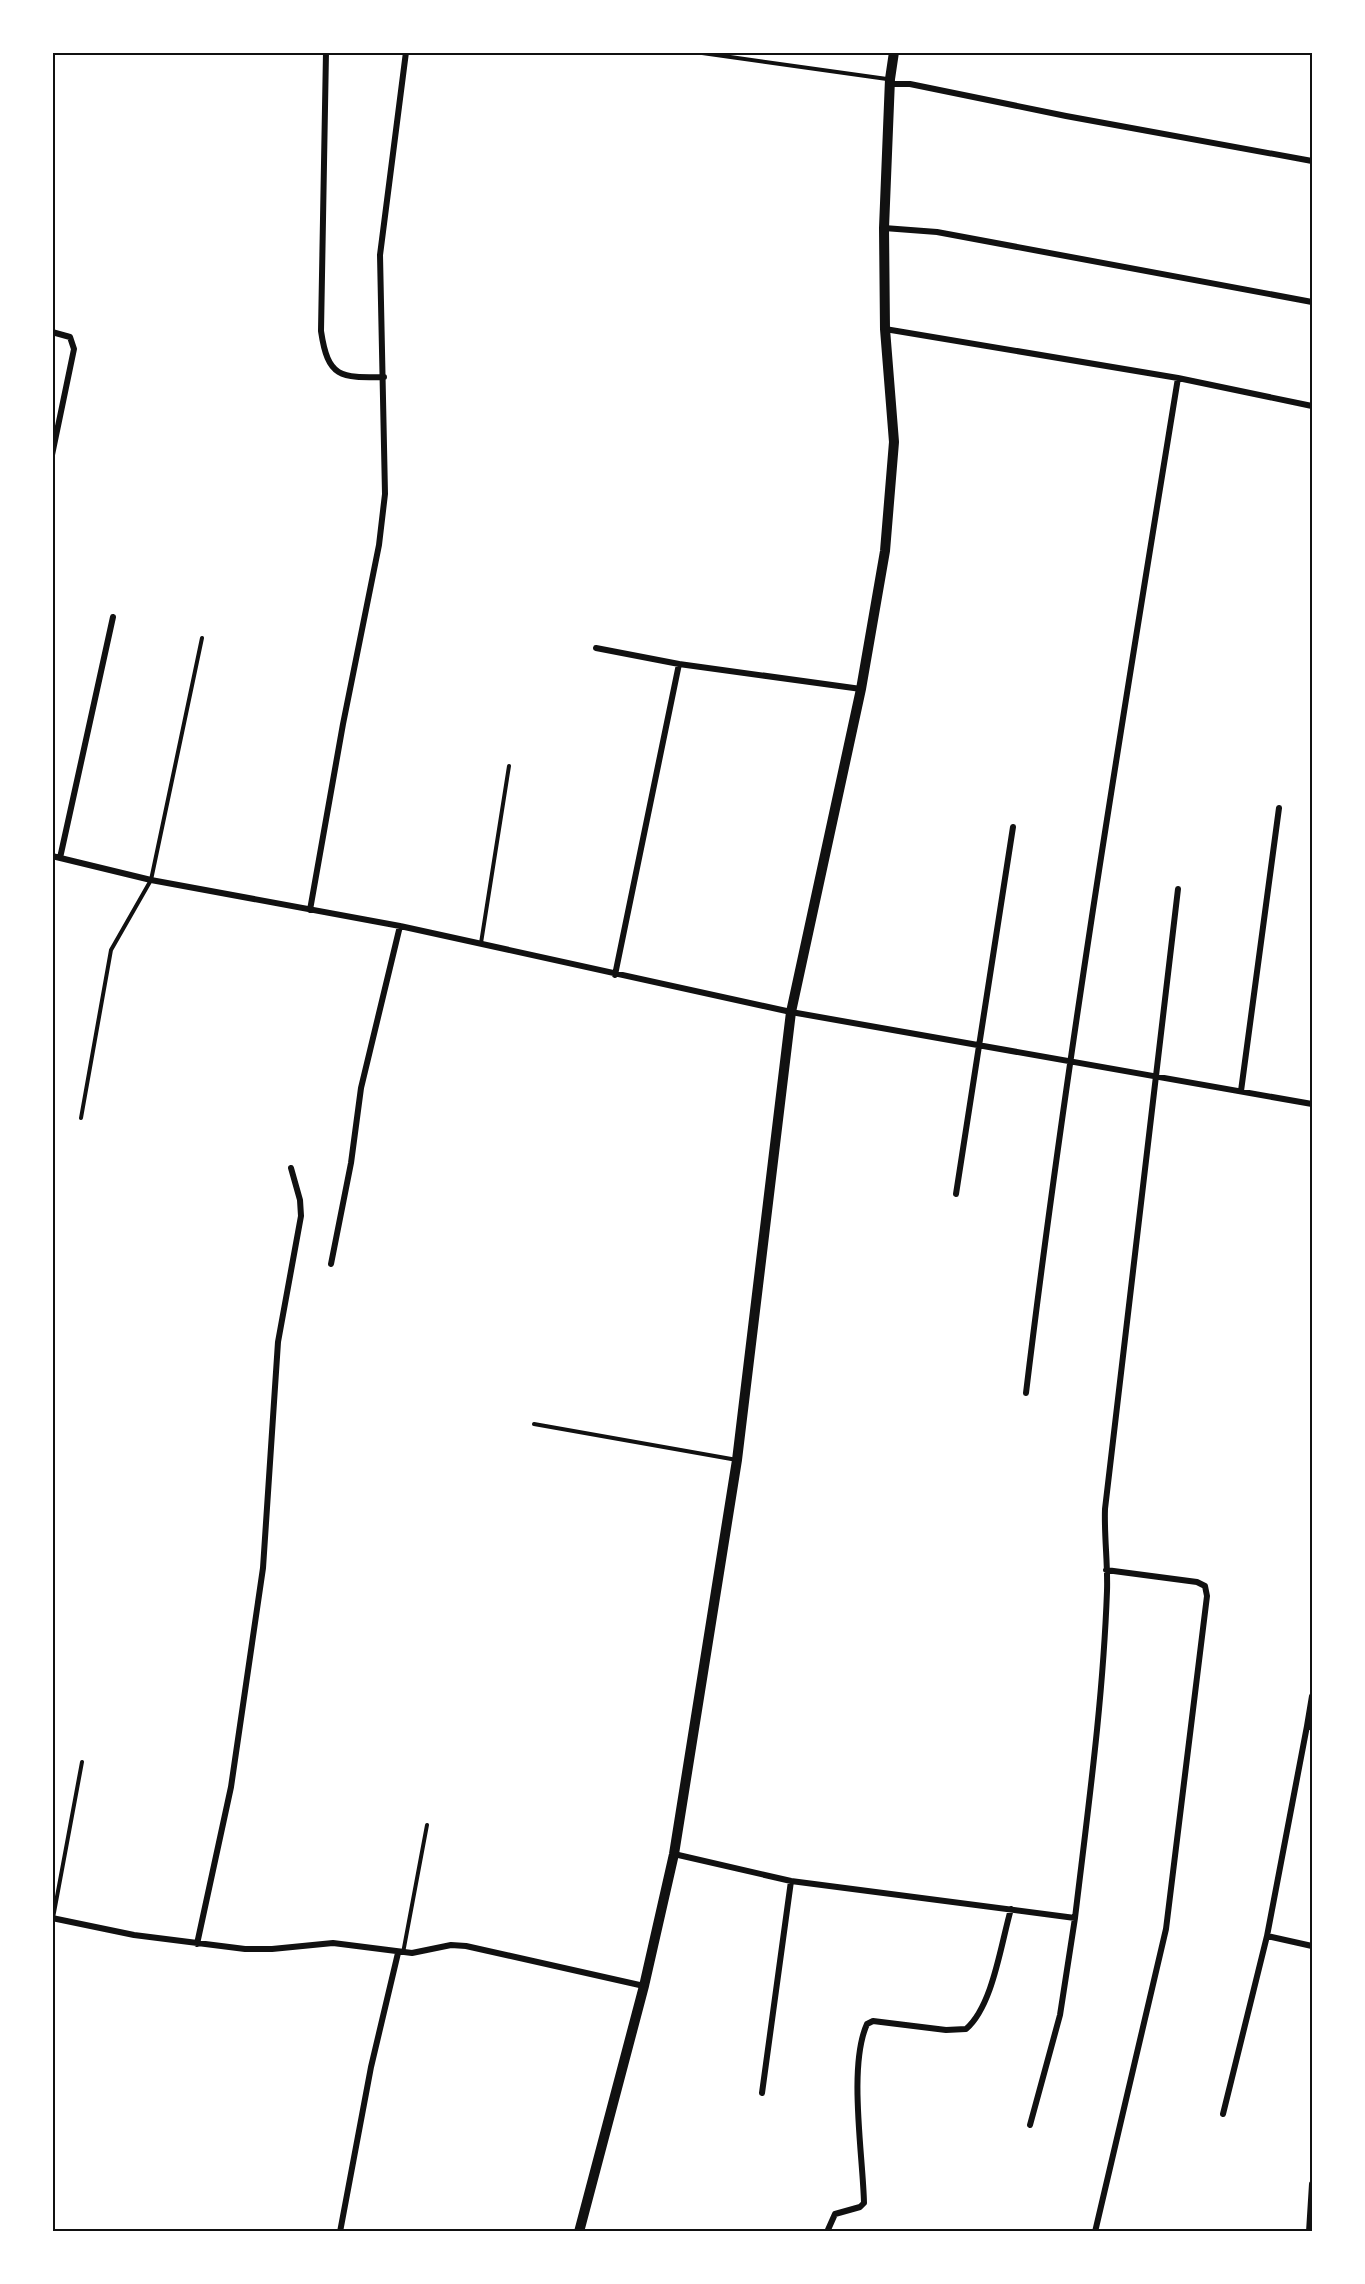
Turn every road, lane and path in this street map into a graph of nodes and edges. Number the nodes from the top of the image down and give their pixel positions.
1 (326, 52) edge
2 (406, 52) edge
3 (695, 52) edge
4 (894, 52) edge
5 (890, 81) junction
6 (1312, 161) edge
7 (884, 228) junction
8 (1312, 302) edge
9 (885, 329) junction
10 (52, 332) edge
11 (384, 377) junction
12 (1178, 378) junction
13 (1312, 406) edge
14 (52, 455) edge
15 (113, 617) dead end
16 (202, 638) dead end
17 (596, 648) dead end
18 (679, 664) junction
19 (861, 689) junction
20 (509, 766) dead end
21 (1279, 808) dead end
22 (1013, 827) dead end
23 (52, 856) edge
24 (60, 858) junction
25 (151, 880) junction
26 (1178, 889) dead end
27 (309, 910) junction
28 (400, 926) junction
29 (481, 945) junction
30 (615, 975) junction
31 (791, 1012) junction
32 (980, 1045) junction
33 (1071, 1061) junction
34 (1155, 1076) junction
35 (1241, 1091) junction
36 (1312, 1104) edge
37 (81, 1118) dead end
38 (291, 1168) dead end
39 (956, 1194) dead end
40 (331, 1264) dead end
41 (1026, 1393) dead end
42 (534, 1424) dead end
43 (737, 1460) junction
44 (1106, 1570) junction
45 (1312, 1696) edge
46 (1310, 1726) edge
47 (82, 1762) dead end
48 (427, 1825) dead end
49 (674, 1854) junction
50 (791, 1881) junction
51 (1011, 1910) junction
52 (53, 1918) edge
53 (1075, 1918) junction
54 (1267, 1936) junction
55 (196, 1944) junction
56 (1312, 1946) edge
57 (400, 1953) junction
58 (644, 1986) junction
59 (762, 2093) dead end
60 (1223, 2114) dead end
61 (1030, 2125) dead end
62 (1312, 2184) edge
63 (340, 2232) edge
64 (579, 2232) edge
65 (827, 2232) edge
66 (1095, 2232) edge
67 (1309, 2232) edge

1 - 11 street
2 - 11 street
3 - 5 lane
4 - 5 main road
5 - 6 street
5 - 7 main road
7 - 8 street
7 - 9 main road
9 - 12 street
9 - 19 main road
10 - 14 street
11 - 27 street
12 - 13 street
12 - 33 street
15 - 24 street
16 - 25 lane
17 - 18 street
18 - 19 street
18 - 30 street
19 - 31 main road
20 - 29 lane
21 - 35 street
22 - 32 street
23 - 24 street
24 - 25 street
25 - 27 street
25 - 37 lane
26 - 34 street
27 - 28 street
28 - 29 street
28 - 40 street
29 - 30 street
30 - 31 street
31 - 32 street
31 - 43 main road
32 - 33 street
32 - 39 street
33 - 34 street
33 - 41 street
34 - 35 street
34 - 44 street
35 - 36 street
38 - 55 street
42 - 43 lane
43 - 49 main road
44 - 53 street
44 - 66 street
45 - 46 street
46 - 54 street
47 - 52 lane
48 - 57 lane
49 - 50 street
49 - 58 main road
50 - 51 street
50 - 59 street
51 - 53 street
51 - 65 street
52 - 55 street
53 - 61 street
54 - 56 street
54 - 60 street
55 - 57 street
57 - 58 street
57 - 63 street
58 - 64 main road
62 - 67 street

